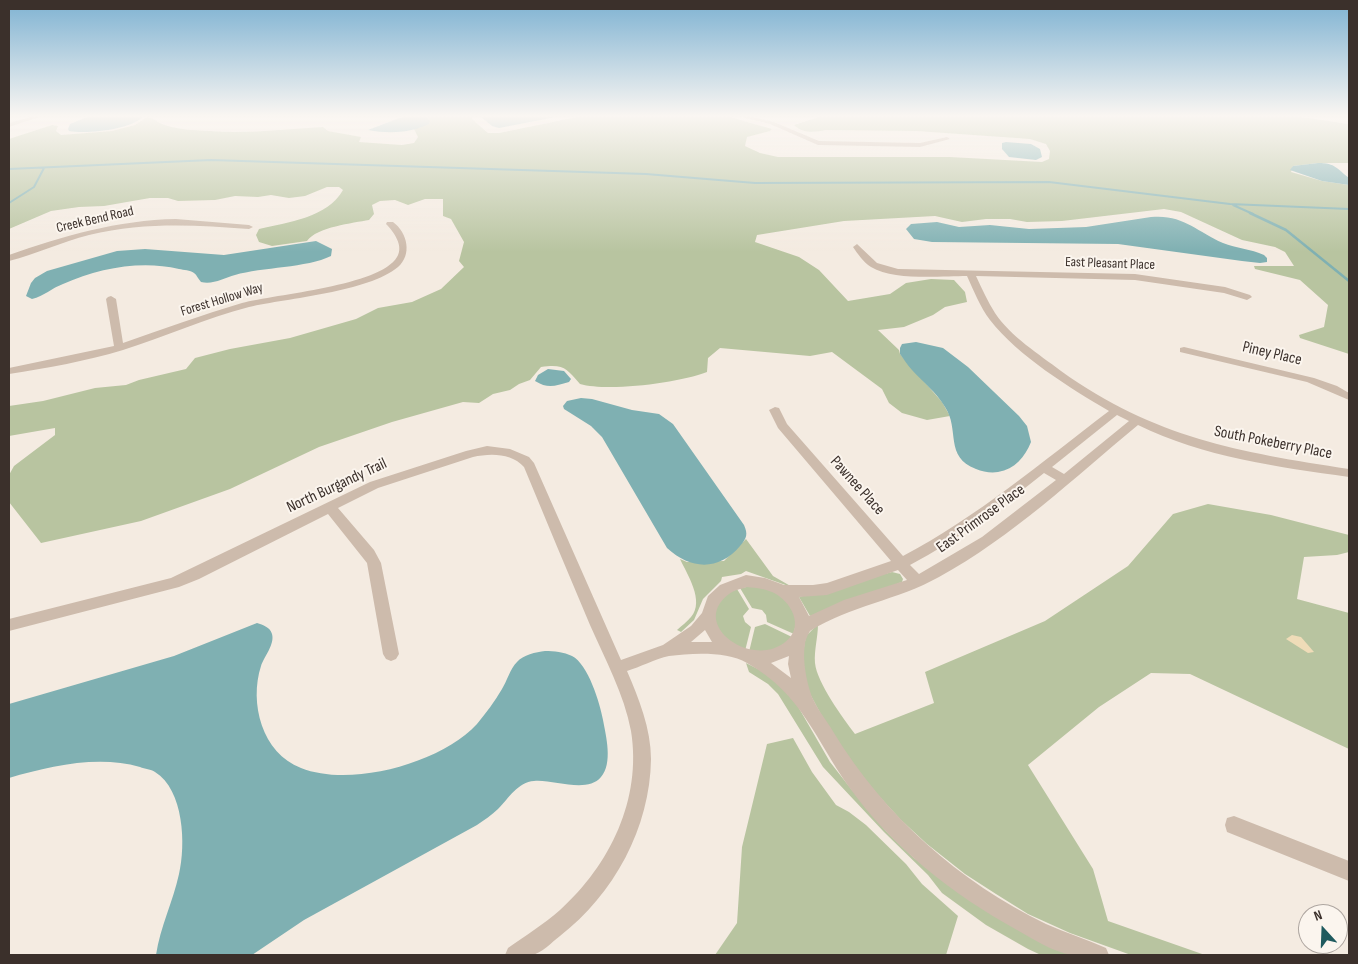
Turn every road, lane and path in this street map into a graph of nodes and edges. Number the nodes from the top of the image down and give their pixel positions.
1 (390, 224) dead end
2 (249, 227) dead end
3 (857, 247) dead end
4 (9, 258) edge
5 (970, 274) junction
6 (1247, 297) dead end
7 (111, 298) dead end
8 (118, 348) junction
9 (1184, 350) dead end
10 (9, 371) edge
11 (1349, 398) edge
12 (775, 410) dead end
13 (1116, 411) junction
14 (1136, 421) junction
15 (1043, 467) junction
16 (1349, 473) edge
17 (1064, 479) junction
18 (330, 507) junction
19 (902, 564) junction
20 (917, 582) junction
21 (784, 591) junction
22 (708, 616) junction
23 (9, 625) edge
24 (803, 627) junction
25 (797, 642) junction
26 (668, 650) junction
27 (730, 650) junction
28 (391, 654) dead end
29 (751, 657) junction
30 (616, 668) junction
31 (805, 702) junction
32 (1234, 825) dead end
33 (1349, 871) edge
34 (515, 955) edge
35 (1099, 955) edge

1 - 8 street, Forest Hollow Way
2 - 4 street, Creek Bend Road
3 - 5 street, East Pleasant Place
5 - 6 street, East Pleasant Place
5 - 13 street, South Pokeberry Place
7 - 8 street
8 - 10 street, Forest Hollow Way
9 - 11 street, Piney Place
12 - 19 street, Pawnee Place
13 - 14 street, South Pokeberry Place
13 - 15 street, East Primrose Place
14 - 16 street, South Pokeberry Place
14 - 17 street, East Primrose Place
15 - 17 street
15 - 19 street, East Primrose Place
17 - 20 street, East Primrose Place
18 - 23 street, North Burgandy Trail
18 - 28 street
18 - 30 street, North Burgandy Trail
19 - 20 street, Pawnee Place
19 - 21 street, East Primrose Place
20 - 24 street, East Primrose Place
21 - 22 street
21 - 24 street
22 - 26 street
22 - 27 street
24 - 25 street
25 - 29 street
25 - 31 street
26 - 27 street
26 - 30 street
27 - 29 street
29 - 31 street
30 - 34 street, North Burgandy Trail
31 - 35 street
32 - 33 street

